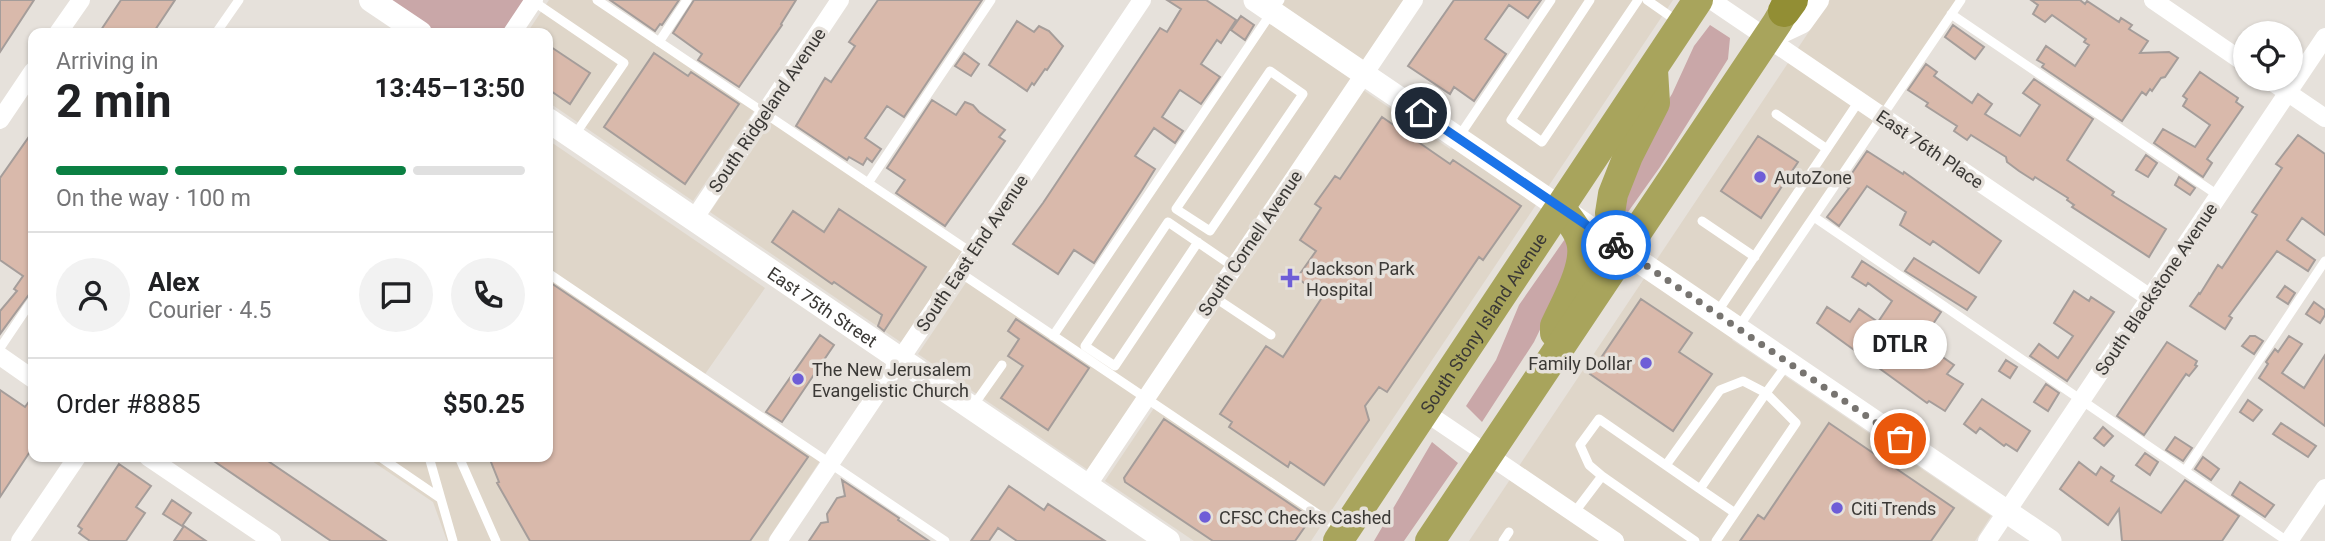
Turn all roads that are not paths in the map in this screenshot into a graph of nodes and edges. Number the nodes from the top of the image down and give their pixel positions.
1 (81, 0) edge
2 (239, 0) edge
3 (370, 0) edge
4 (597, 0) edge
5 (687, 0) edge
6 (840, 0) edge
7 (991, 0) edge
8 (1142, 0) edge
9 (1414, 0) edge
10 (1551, 0) edge
11 (1590, 0) edge
12 (1638, 0) edge
13 (1647, 0) edge
14 (1699, 0) edge
15 (1711, 0) edge
16 (1817, 0) edge
17 (1961, 0) edge
18 (2153, 0) edge
19 (534, 1) edge
20 (1269, 4) edge
21 (1788, 4) edge
22 (1951, 14) junction
23 (1682, 25) junction
24 (61, 28) edge
25 (219, 28) edge
26 (412, 28) edge
27 (515, 28) edge
28 (2325, 37) edge
29 (1766, 38) junction
30 (659, 42) junction
31 (2233, 55) edge
32 (1653, 70) junction
33 (1364, 74) junction
34 (28, 78) edge
35 (2285, 91) edge
36 (2288, 93) junction
37 (1859, 101) junction
38 (764, 114) junction
39 (1776, 114) dead end
40 (1882, 116) junction
41 (2325, 118) edge
42 (0, 120) edge
43 (553, 123) edge
44 (573, 137) junction
45 (1458, 138) junction
46 (1827, 149) junction
47 (868, 183) junction
48 (2219, 196) junction
49 (1561, 208) junction
50 (1814, 217) junction
51 (694, 219) junction
52 (1195, 221) junction
53 (1702, 221) dead end
54 (1186, 234) junction
55 (1198, 243) junction
56 (1624, 251) junction
57 (972, 253) junction
58 (1755, 257) junction
59 (2325, 261) edge
60 (1234, 267) junction
61 (959, 272) junction
62 (553, 276) edge
63 (1214, 297) junction
64 (2150, 298) junction
65 (28, 306) edge
66 (1716, 314) junction
67 (1738, 328) junction
68 (1271, 335) dead end
69 (1053, 336) junction
70 (0, 348) edge
71 (1557, 351) junction
72 (0, 356) edge
73 (900, 359) junction
74 (1788, 363) junction
75 (1002, 365) dead end
76 (1113, 370) junction
77 (28, 376) edge
78 (1766, 393) junction
79 (1146, 398) junction
80 (2081, 400) junction
81 (972, 408) junction
82 (1425, 412) junction
83 (1488, 454) junction
84 (74, 462) edge
85 (155, 462) edge
86 (389, 462) edge
87 (430, 462) edge
88 (461, 462) edge
89 (830, 464) junction
90 (1666, 465) junction
91 (2185, 471) junction
92 (1602, 476) junction
93 (1087, 486) junction
94 (2325, 488) edge
95 (1700, 489) junction
96 (440, 498) junction
97 (2007, 512) junction
98 (1574, 513) junction
99 (1735, 513) junction
100 (1509, 532) dead end
101 (1348, 538) edge
102 (20, 541) edge
103 (272, 541) edge
104 (453, 541) edge
105 (496, 541) edge
106 (778, 541) edge
107 (945, 541) edge
108 (1168, 541) edge
109 (1430, 541) edge
110 (1503, 541) edge
111 (1615, 541) edge
112 (1695, 541) edge
113 (1716, 541) edge
114 (1987, 541) edge
115 (2050, 541) edge
116 (2288, 541) edge

1 - 24 street
2 - 25 lane
3 - 26 main road
4 - 30 lane
5 - 30 lane
6 - 38 street, South Ridgeland Avenue
7 - 47 lane
8 - 57 street, South East End Avenue
9 - 33 street, South Cornell Avenue
10 - 45 lane
11 - 12 lane
13 - 23 lane
14 - 23 highway, South Stony Island Avenue
15 - 29 street, East 76th Place
16 - 29 main road
17 - 22 lane
18 - 31 street
19 - 27 street
19 - 44 lane
20 - 33 street
20 - 69 lane
21 - 29 highway
22 - 40 lane
22 - 48 lane
23 - 32 highway, South Stony Island Avenue
28 - 36 street, South Blackstone Avenue
29 - 37 street, East 76th Place
29 - 56 highway
30 - 38 lane
32 - 49 highway, South Stony Island Avenue
32 - 56 highway
33 - 45 street
33 - 60 street, South Cornell Avenue
34 - 42 street
35 - 36 street
36 - 41 street
36 - 48 street, South Blackstone Avenue
37 - 40 street, East 76th Place
37 - 46 lane
38 - 47 lane
38 - 51 street, South Ridgeland Avenue
39 - 46 lane
40 - 50 lane
40 - 64 street, East 76th Place
43 - 44 main road, East 75th Street
44 - 51 main road, East 75th Street
45 - 49 street
46 - 58 lane
47 - 57 lane
48 - 64 street, South Blackstone Avenue
49 - 56 street
49 - 71 highway
49 - 82 highway, South Stony Island Avenue
50 - 67 lane
50 - 80 lane
51 - 73 main road, East 75th Street
52 - 52 lane
52 - 54 lane
53 - 58 lane
54 - 55 lane
54 - 76 lane
55 - 60 lane
55 - 76 lane
56 - 66 street
56 - 71 highway
57 - 61 street, South East End Avenue
58 - 66 lane
59 - 91 lane
60 - 63 street, South Cornell Avenue
61 - 69 lane
61 - 73 street, South East End Avenue
62 - 89 lane
63 - 68 lane
63 - 79 street, South Cornell Avenue
64 - 80 street, South Blackstone Avenue
65 - 70 lane
66 - 67 street
67 - 74 street
69 - 76 lane
71 - 83 highway
72 - 77 street
73 - 81 main road, East 75th Street
73 - 89 street, South East End Avenue
74 - 78 lane
74 - 97 street
75 - 81 lane
76 - 79 lane
78 - 90 lane
78 - 95 lane
78 - 99 lane
79 - 93 street, South Cornell Avenue
79 - 101 lane
80 - 91 lane
80 - 97 street, South Blackstone Avenue
81 - 93 main road, East 75th Street
82 - 83 street
82 - 101 highway, South Stony Island Avenue
83 - 98 street
83 - 109 highway
84 - 102 street
85 - 103 street
86 - 96 lane
87 - 96 lane
88 - 105 lane
89 - 106 street, South East End Avenue
89 - 107 lane
90 - 92 lane
90 - 95 lane
91 - 116 lane
92 - 98 lane
92 - 112 lane
93 - 108 main road, East 75th Street
94 - 116 street
95 - 99 lane
96 - 104 lane
97 - 114 street, South Blackstone Avenue
97 - 115 street
98 - 111 street
99 - 113 lane
100 - 110 lane

